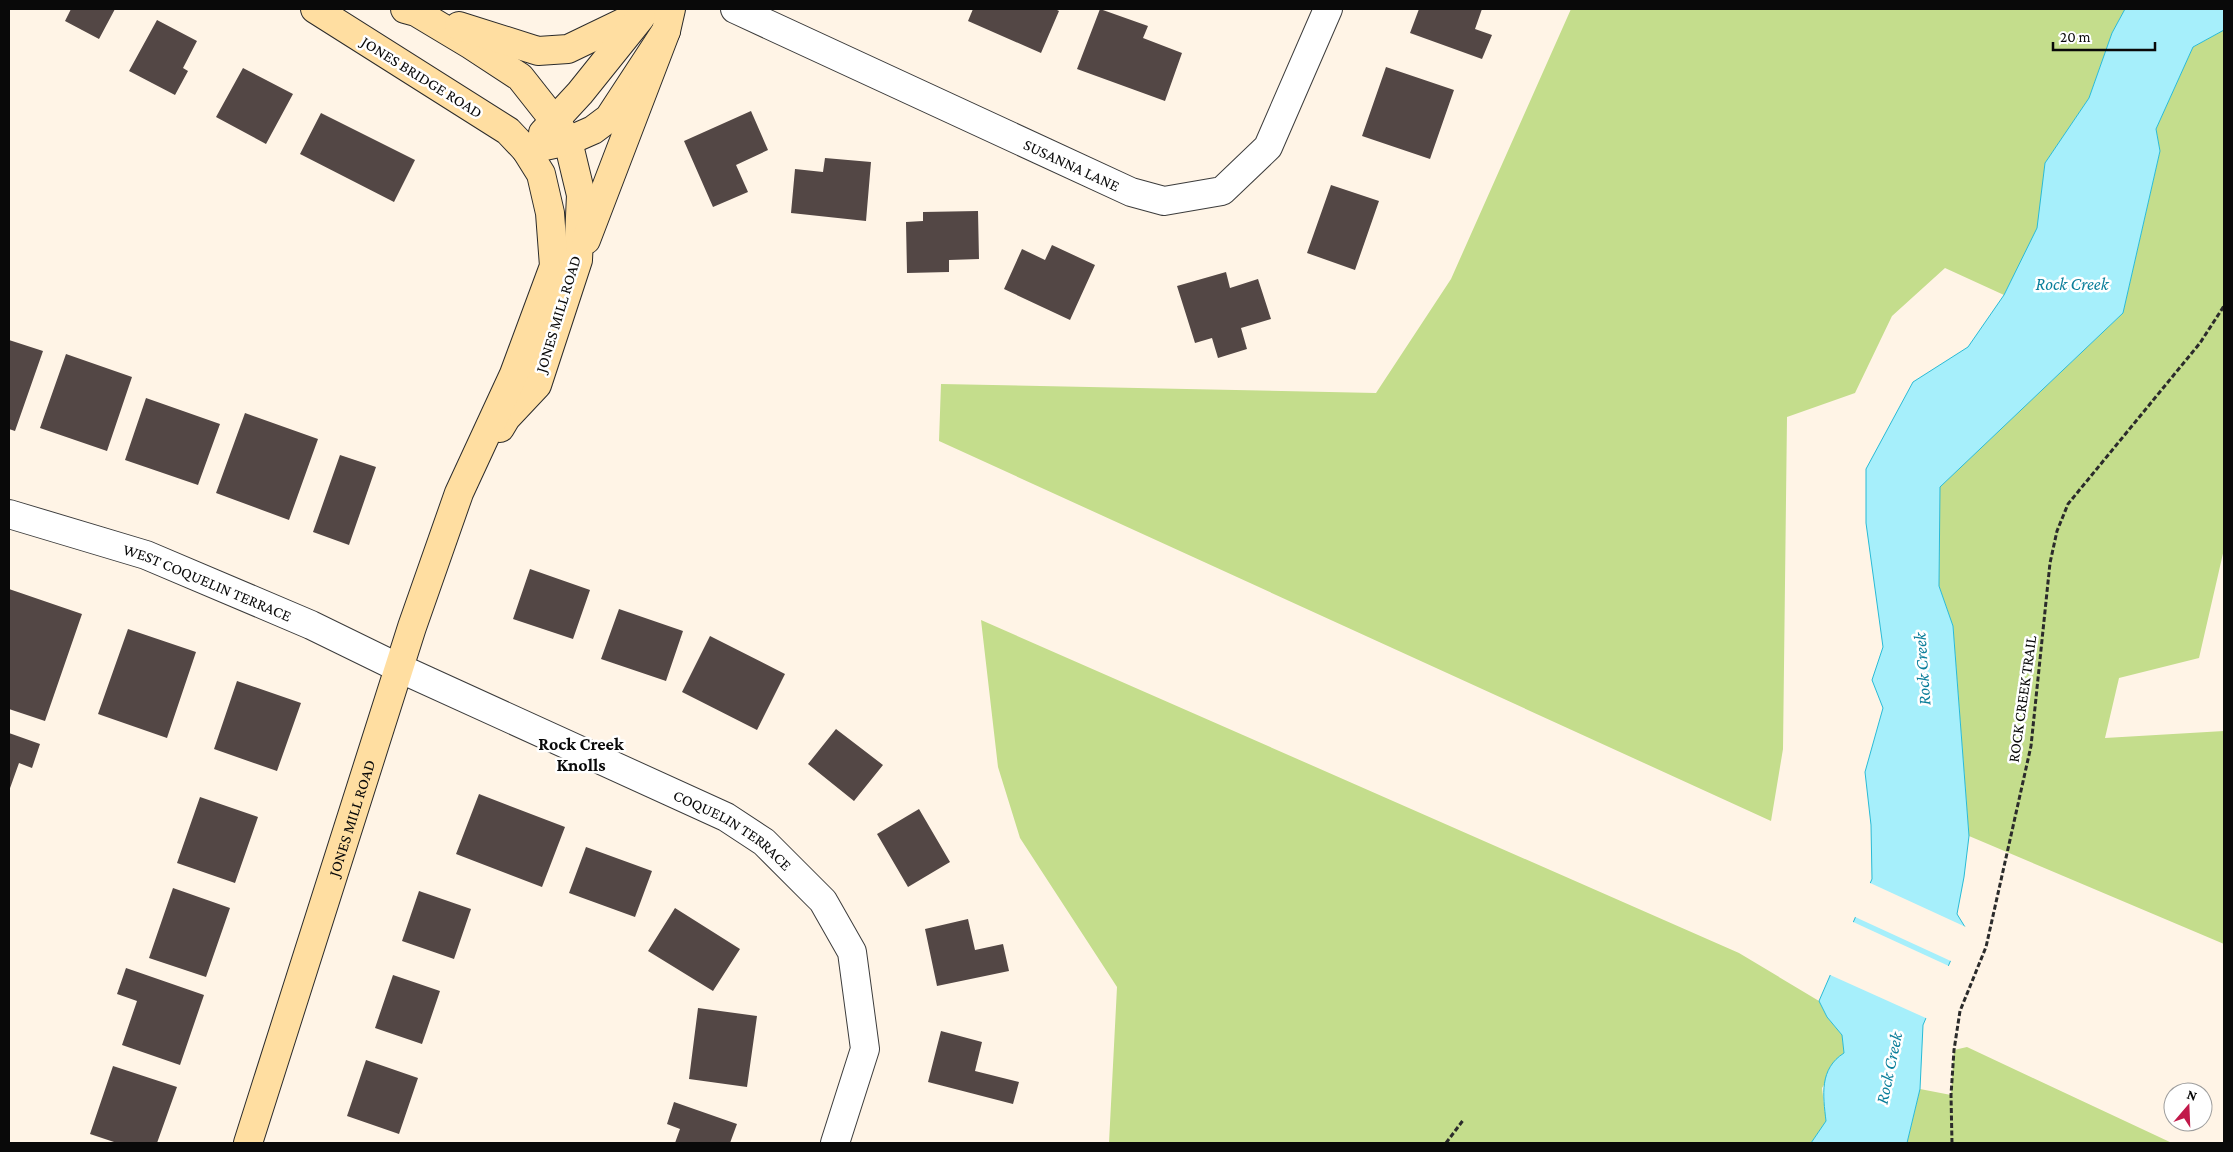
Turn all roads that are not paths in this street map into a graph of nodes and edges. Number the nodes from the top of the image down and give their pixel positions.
1 (315, 9) edge
2 (735, 9) edge
3 (1328, 9) edge
4 (410, 11) edge
5 (658, 15) edge
6 (561, 131) junction
7 (526, 150) junction
8 (578, 260) junction
9 (459, 493) junction
10 (9, 514) edge
11 (399, 668) junction
12 (248, 1143) edge
13 (835, 1143) edge

1 - 7 main road, JONES BRIDGE ROAD
2 - 3 street, SUSANNA LANE
4 - 5 main road
4 - 6 main road
5 - 6 main road
5 - 6 main road
5 - 8 main road
6 - 7 main road
6 - 8 main road, JONES MILL ROAD
7 - 9 main road, JONES MILL ROAD
8 - 9 main road, JONES MILL ROAD
9 - 11 main road, JONES MILL ROAD
10 - 11 street, WEST COQUELIN TERRACE
11 - 12 main road, JONES MILL ROAD
11 - 13 street, COQUELIN TERRACE

